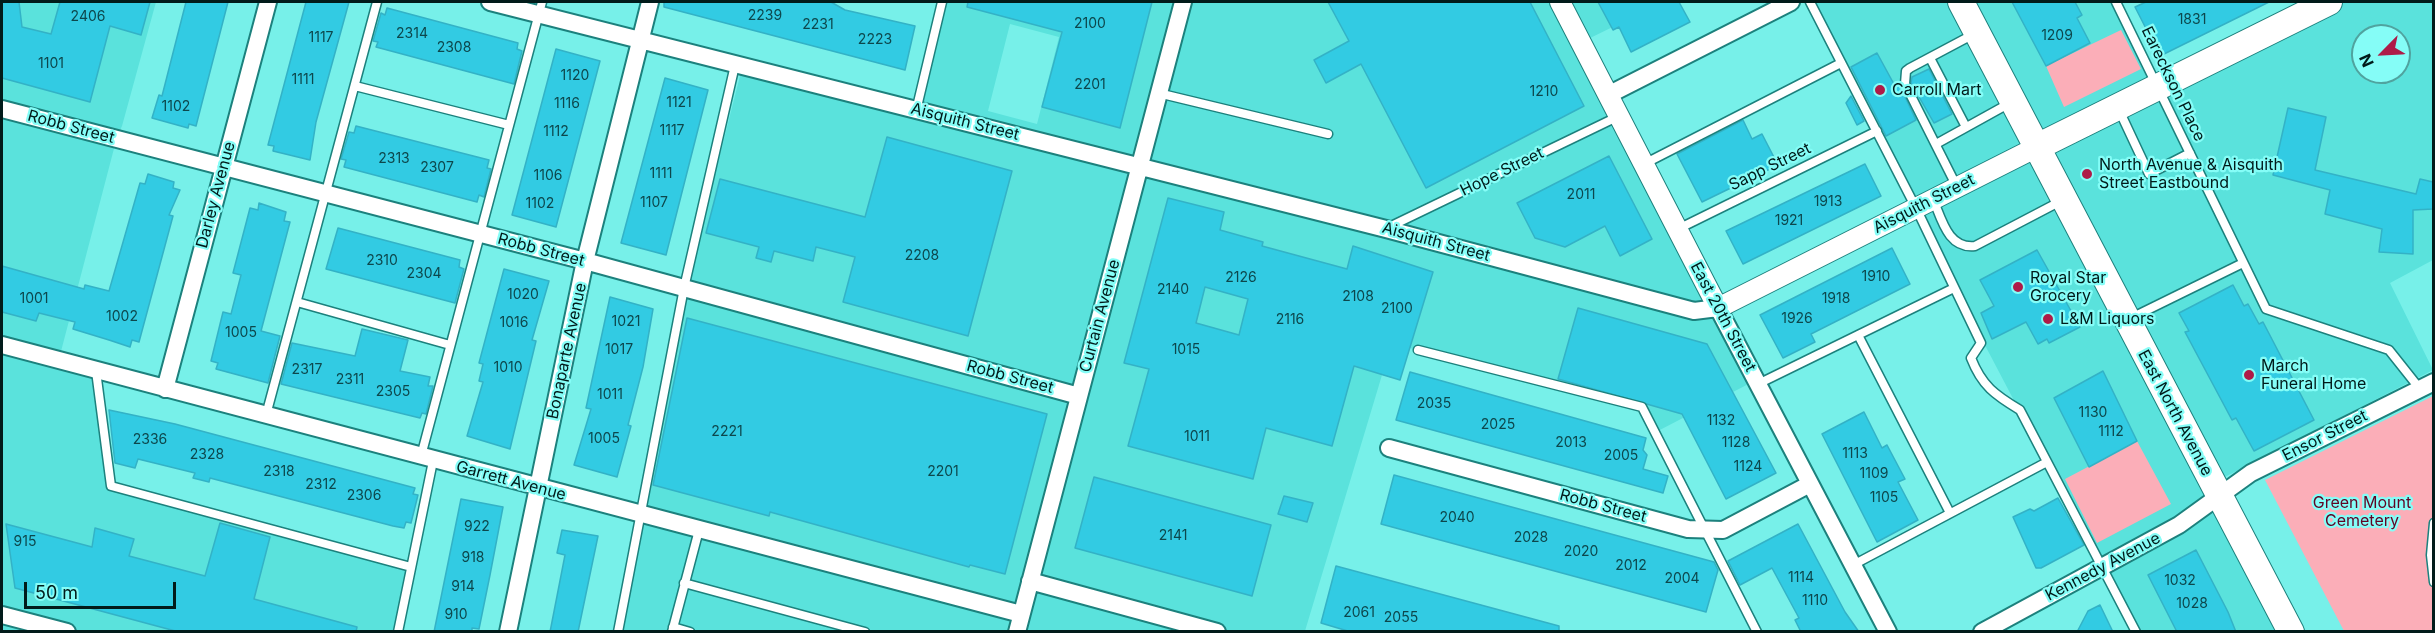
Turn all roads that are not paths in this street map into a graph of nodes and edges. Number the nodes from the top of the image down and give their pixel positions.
1 (268, 2) edge
2 (377, 2) edge
3 (490, 2) edge
4 (650, 2) edge
5 (931, 2) edge
6 (1183, 2) edge
7 (1560, 2) edge
8 (1789, 2) edge
9 (1810, 2) edge
10 (1961, 2) edge
11 (2116, 2) edge
12 (2329, 2) edge
13 (942, 3) edge
14 (540, 8) edge
15 (1977, 32) junction
16 (640, 40) junction
17 (1930, 58) junction
18 (1841, 63) junction
19 (735, 65) junction
20 (355, 86) junction
21 (2158, 87) junction
22 (1158, 93) junction
23 (1608, 95) junction
24 (2013, 101) junction
25 (2117, 107) junction
26 (2, 109) edge
27 (916, 111) junction
28 (1619, 116) junction
29 (509, 125) junction
30 (1965, 127) junction
31 (1877, 131) junction
32 (1328, 134) dead end
33 (1935, 144) junction
34 (2037, 147) junction
35 (2190, 153) junction
36 (1644, 164) junction
37 (1139, 165) junction
38 (224, 167) junction
39 (1957, 187) junction
40 (326, 194) junction
41 (2064, 200) junction
42 (1924, 204) junction
43 (1386, 229) junction
44 (1677, 230) junction
45 (480, 234) junction
46 (585, 261) junction
47 (2243, 263) junction
48 (684, 288) junction
49 (1954, 288) junction
50 (297, 302) junction
51 (1718, 308) junction
52 (2126, 320) junction
53 (1858, 335) junction
54 (2, 345) edge
55 (450, 345) junction
56 (1418, 350) dead end
57 (96, 371) junction
58 (1758, 384) junction
59 (2427, 385) edge
60 (165, 389) junction
61 (1079, 396) junction
62 (266, 416) junction
63 (1389, 448) dead end
64 (427, 459) junction
65 (2047, 462) junction
66 (1810, 484) junction
67 (538, 489) junction
68 (2219, 495) junction
69 (1950, 513) junction
70 (642, 515) junction
71 (2433, 523) edge
72 (699, 530) junction
73 (1707, 530) junction
74 (1853, 565) junction
75 (411, 567) junction
76 (2102, 567) junction
77 (1030, 581) junction
78 (2433, 582) edge
79 (684, 583) junction
80 (1021, 614) junction
81 (2, 615) edge
82 (672, 629) edge
83 (67, 632) edge
84 (398, 632) edge
85 (508, 632) edge
86 (618, 632) edge
87 (690, 632) edge
88 (865, 632) edge
89 (1017, 632) edge
90 (1217, 632) edge
91 (1757, 632) edge
92 (1888, 632) edge
93 (1982, 632) edge
94 (2136, 632) edge
95 (2291, 632) edge

1 - 38 street, Darley Avenue
2 - 20 lane
3 - 14 street, Aisquith Street
4 - 16 street, Bonaparte Avenue
5 - 13 lane
6 - 22 street, Curtain Avenue
7 - 23 street, East 20th Street
8 - 23 street
9 - 18 lane
10 - 15 main road, East North Avenue
11 - 21 lane, Eareckson Place
12 - 21 main road, Aisquith Street
13 - 27 lane
14 - 16 street, Aisquith Street
14 - 29 lane
15 - 17 lane
15 - 24 main road, East North Avenue
16 - 19 street, Aisquith Street
16 - 46 street, Bonaparte Avenue
17 - 30 lane
17 - 33 lane
18 - 31 lane
18 - 36 lane
19 - 27 street, Aisquith Street
19 - 48 lane
20 - 29 lane
20 - 40 lane
21 - 25 main road, Aisquith Street
21 - 35 lane, Eareckson Place
22 - 32 lane
22 - 37 street, Curtain Avenue
23 - 28 street, East 20th Street
24 - 30 lane
24 - 34 main road, East North Avenue
25 - 34 main road, Aisquith Street
25 - 35 lane
26 - 38 street, Robb Street
27 - 37 street, Aisquith Street
28 - 36 street, East 20th Street
28 - 43 lane, Hope Street
29 - 45 lane
30 - 33 lane
31 - 42 lane
31 - 44 lane, Sapp Street
33 - 39 lane
34 - 39 street, Aisquith Street
34 - 41 main road, East North Avenue
35 - 47 lane, Eareckson Place
36 - 44 street, East 20th Street
37 - 43 street, Aisquith Street
37 - 61 street, Curtain Avenue
38 - 40 street, Robb Street
38 - 60 street, Darley Avenue
39 - 42 street, Aisquith Street
40 - 45 street, Robb Street
40 - 50 lane
41 - 42 lane
41 - 52 main road, East North Avenue
42 - 49 lane
42 - 51 street, Aisquith Street
43 - 51 street, Aisquith Street
44 - 51 street, East 20th Street
45 - 46 street, Robb Street
45 - 55 lane
46 - 48 street, Robb Street
46 - 67 street, Bonaparte Avenue
47 - 52 lane
47 - 59 lane, Eareckson Place
48 - 61 street, Robb Street
48 - 70 lane
49 - 53 lane
49 - 65 lane
50 - 55 lane
50 - 62 lane
51 - 58 street, East 20th Street
52 - 68 main road, East North Avenue
53 - 58 lane
53 - 69 lane
54 - 57 street, Garrett Avenue
55 - 64 lane
56 - 73 lane
57 - 60 street, Garrett Avenue
57 - 75 lane
58 - 66 street, East 20th Street
59 - 68 street, Ensor Street
60 - 62 street, Garrett Avenue
61 - 77 street, Curtain Avenue
62 - 64 street, Garrett Avenue
63 - 73 street, Robb Street
64 - 67 street, Garrett Avenue
64 - 75 lane
65 - 69 lane
65 - 76 lane
66 - 73 street, Robb Street
66 - 74 street, East 20th Street
67 - 70 street, Garrett Avenue
67 - 85 street, Bonaparte Avenue
68 - 76 street, Kennedy Avenue
68 - 95 main road, East North Avenue
69 - 74 lane
70 - 72 street, Garrett Avenue
70 - 86 lane
71 - 78 lane
72 - 79 lane
72 - 80 street, Garrett Avenue
73 - 91 lane
74 - 92 street, East 20th Street
75 - 84 lane
76 - 93 street, Kennedy Avenue
76 - 94 lane
77 - 80 street, Curtain Avenue
77 - 90 street
79 - 82 lane
79 - 88 lane
80 - 89 street, Curtain Avenue
81 - 83 street
82 - 87 lane

